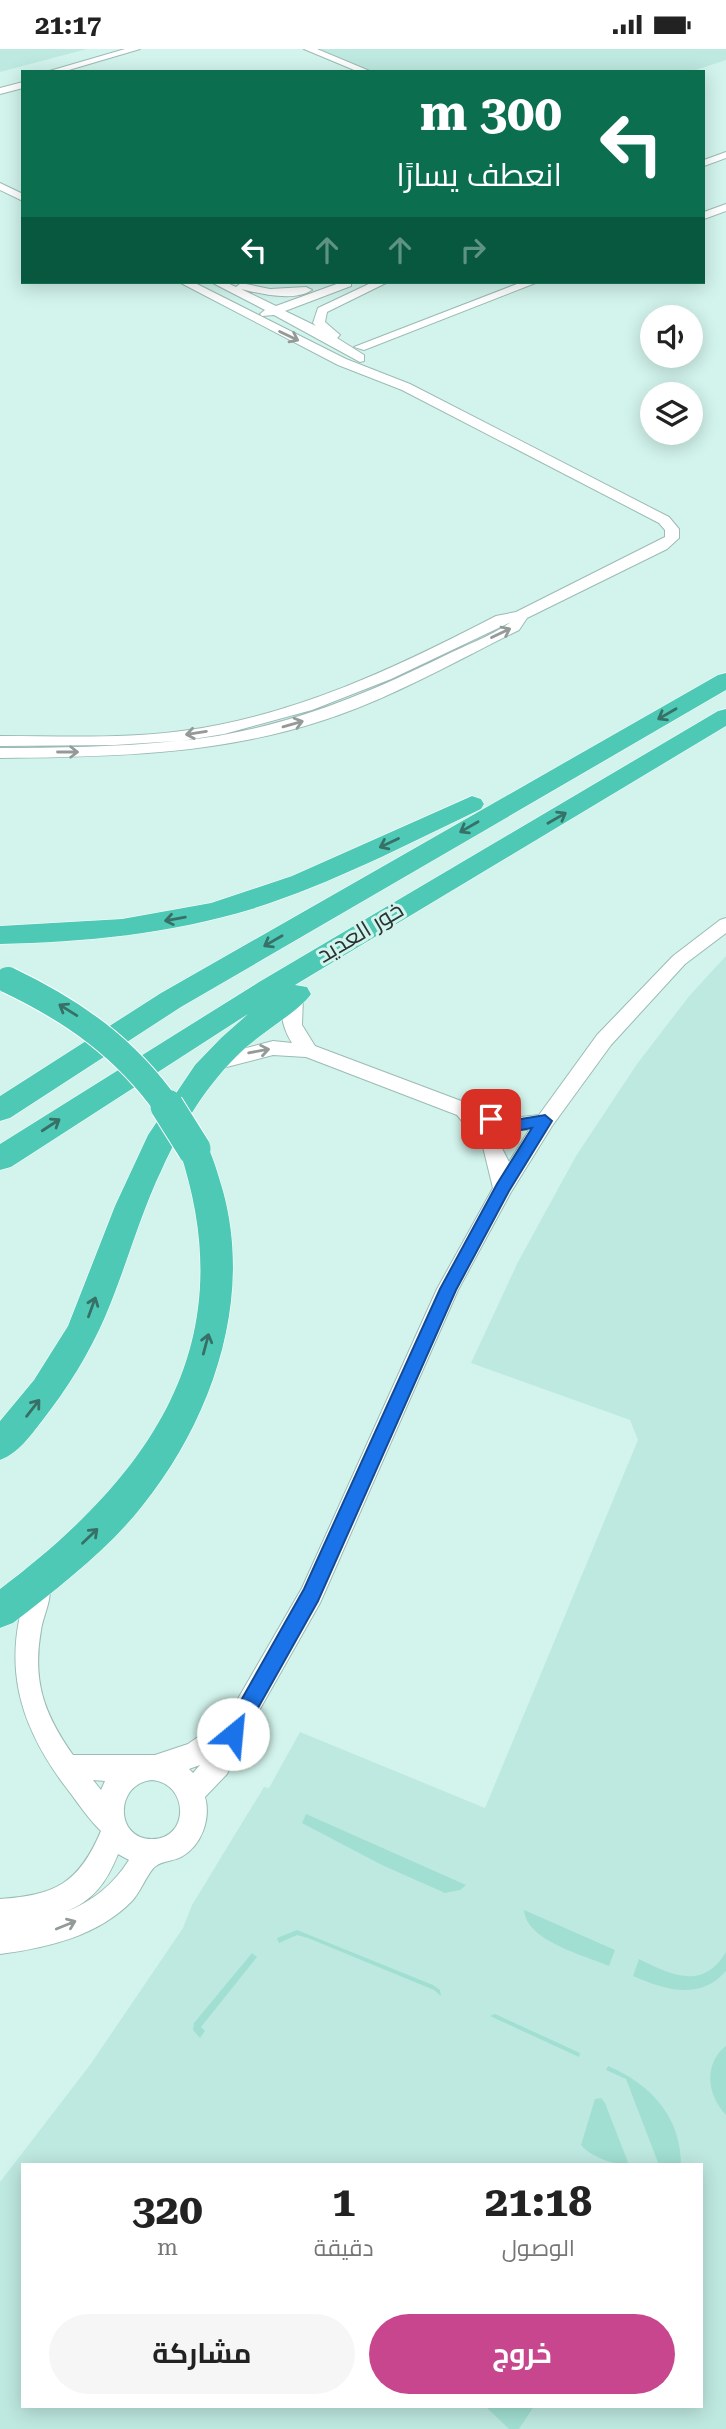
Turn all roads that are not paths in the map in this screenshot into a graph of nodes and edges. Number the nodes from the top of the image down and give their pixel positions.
1 (309, 49) edge
2 (139, 50) edge
3 (94, 60) junction
4 (57, 70) edge
5 (64, 70) edge
6 (76, 70) edge
7 (363, 70) edge
8 (21, 82) edge
9 (21, 83) edge
10 (0, 85) edge
11 (0, 91) edge
12 (726, 155) edge
13 (705, 163) edge
14 (0, 186) edge
15 (21, 197) edge
16 (726, 207) edge
17 (705, 216) edge
18 (726, 218) edge
19 (705, 225) edge
20 (190, 284) edge
21 (202, 284) edge
22 (220, 284) edge
23 (235, 284) edge
24 (327, 284) edge
25 (346, 284) edge
26 (365, 284) edge
27 (377, 284) edge
28 (527, 284) edge
29 (315, 288) junction
30 (264, 313) junction
31 (360, 347) junction
32 (385, 373) junction
33 (406, 387) junction
34 (520, 616) junction
35 (726, 680) edge
36 (726, 716) edge
37 (0, 741) edge
38 (609, 748) junction
39 (0, 753) edge
40 (494, 852) junction
41 (726, 924) edge
42 (0, 935) edge
43 (4, 979) edge
44 (294, 996) junction
45 (309, 1051) junction
46 (211, 1065) junction
47 (460, 1107) junction
48 (0, 1110) edge
49 (545, 1121) junction
50 (0, 1159) edge
51 (503, 1188) junction
52 (0, 1445) edge
53 (49, 1573) junction
54 (0, 1611) edge
55 (8, 1696) edge
56 (239, 1721) junction
57 (65, 1767) junction
58 (149, 1769) junction
59 (192, 1792) junction
60 (112, 1827) junction
61 (148, 1852) junction
62 (0, 1913) edge
63 (0, 1940) edge

1 - 7 street
2 - 3 street
2 - 6 street
3 - 4 street
3 - 5 street
8 - 10 street
9 - 11 street
12 - 13 street
14 - 15 street
16 - 17 street
18 - 19 street
20 - 30 street
21 - 30 street
22 - 30 street
23 - 29 street
24 - 29 street
25 - 30 street
26 - 30 street
27 - 31 street
28 - 31 street
29 - 30 street
30 - 32 street
30 -> 33 street
31 - 32 street
32 - 33 street
33 - 34 street
34 -> 37 street
39 -> 34 street
35 -> 38 highway, خور العديد
40 -> 36 highway, خور العديد
38 -> 42 highway
38 -> 48 highway, خور العديد
40 - 44 highway
50 -> 40 highway, خور العديد
41 - 49 street
53 -> 43 highway, bridge
44 - 45 street
44 - 46 highway
46 -> 45 street
45 - 47 street
52 -> 46 highway
47 - 49 street
47 - 51 street
49 - 51 street
51 - 56 street
53 - 54 highway
53 - 55 street
55 - 57 street
56 - 58 street
56 - 59 street
57 - 58 street
57 - 60 street
58 - 59 street
58 - 60 street
59 - 61 street
60 - 61 street
60 - 62 street
63 -> 61 street

